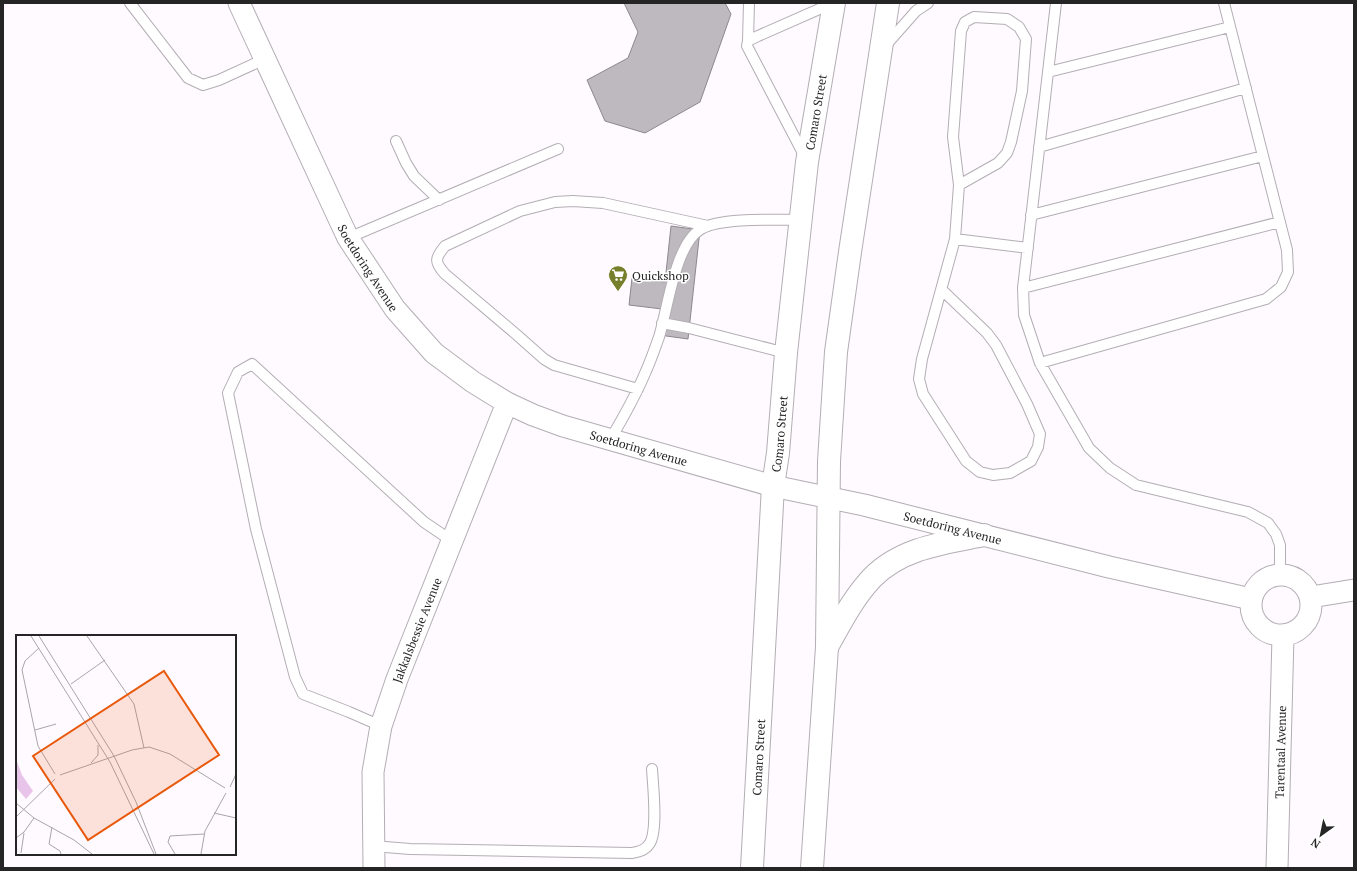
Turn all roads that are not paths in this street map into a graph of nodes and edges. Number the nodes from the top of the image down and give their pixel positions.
1 (130, 3) edge
2 (239, 3) edge
3 (749, 3) edge
4 (834, 3) edge
5 (888, 3) edge
6 (928, 3) edge
7 (1056, 3) edge
8 (1224, 3) edge
9 (1230, 27) junction
10 (748, 44) junction
11 (882, 49) junction
12 (265, 59) junction
13 (1048, 72) junction
14 (1246, 88) junction
15 (396, 141) dead end
16 (1039, 147) junction
17 (558, 149) dead end
18 (1263, 156) junction
19 (807, 162) junction
20 (959, 185) junction
21 (439, 200) junction
22 (1031, 215) junction
23 (800, 220) junction
24 (1280, 222) junction
25 (708, 226) junction
26 (348, 238) junction
27 (955, 239) junction
28 (1028, 248) junction
29 (1023, 288) junction
30 (942, 290) junction
31 (662, 323) junction
32 (786, 352) junction
33 (1040, 363) junction
34 (638, 389) junction
35 (507, 403) junction
36 (610, 440) junction
37 (773, 486) junction
38 (828, 496) junction
39 (984, 535) junction
40 (452, 541) junction
41 (1280, 574) junction
42 (1354, 590) edge
43 (1311, 597) junction
44 (1251, 599) junction
45 (1283, 636) junction
46 (827, 647) junction
47 (381, 726) junction
48 (652, 769) dead end
49 (373, 846) junction
50 (374, 868) edge
51 (752, 868) edge
52 (812, 868) edge
53 (1277, 868) edge

1 - 12 lane
2 - 12 street, Soetdoring Avenue
3 - 10 lane
4 - 10 lane
4 - 19 street, Comaro Street
5 - 11 street
6 - 11 lane
7 - 13 lane
8 - 9 lane
9 - 13 lane
9 - 14 lane
10 - 19 lane
11 - 38 street
12 - 26 street, Soetdoring Avenue
13 - 16 lane
14 - 16 lane
14 - 18 lane
15 - 21 lane
16 - 22 lane
17 - 21 lane
18 - 22 lane
18 - 24 lane
19 - 23 street, Comaro Street
20 - 20 lane
20 - 27 lane
21 - 26 lane
22 - 28 lane
23 - 25 lane
23 - 32 street, Comaro Street
24 - 29 lane
24 - 33 lane
25 - 31 lane
25 - 34 lane
26 - 35 street, Soetdoring Avenue
27 - 28 lane
27 - 30 lane
28 - 29 lane
29 - 33 lane
30 - 30 lane
31 - 32 lane
31 - 34 lane
32 - 37 street, Comaro Street
33 - 41 lane
34 - 36 lane
35 - 36 street, Soetdoring Avenue
35 - 40 street, Jakkalsbessie Avenue
36 - 37 street, Soetdoring Avenue
37 - 38 street, Soetdoring Avenue
37 - 51 street, Comaro Street
38 - 39 street, Soetdoring Avenue
38 - 46 street
39 - 44 street, Soetdoring Avenue
39 - 46 street
40 - 47 street, Jakkalsbessie Avenue
40 - 47 lane
41 - 43 street
41 - 44 street
42 - 43 street
43 - 45 street
44 - 45 street
45 - 53 street, Tarentaal Avenue
46 - 52 street
47 - 49 street, Jakkalsbessie Avenue
48 - 49 lane
49 - 50 street, Jakkalsbessie Avenue

